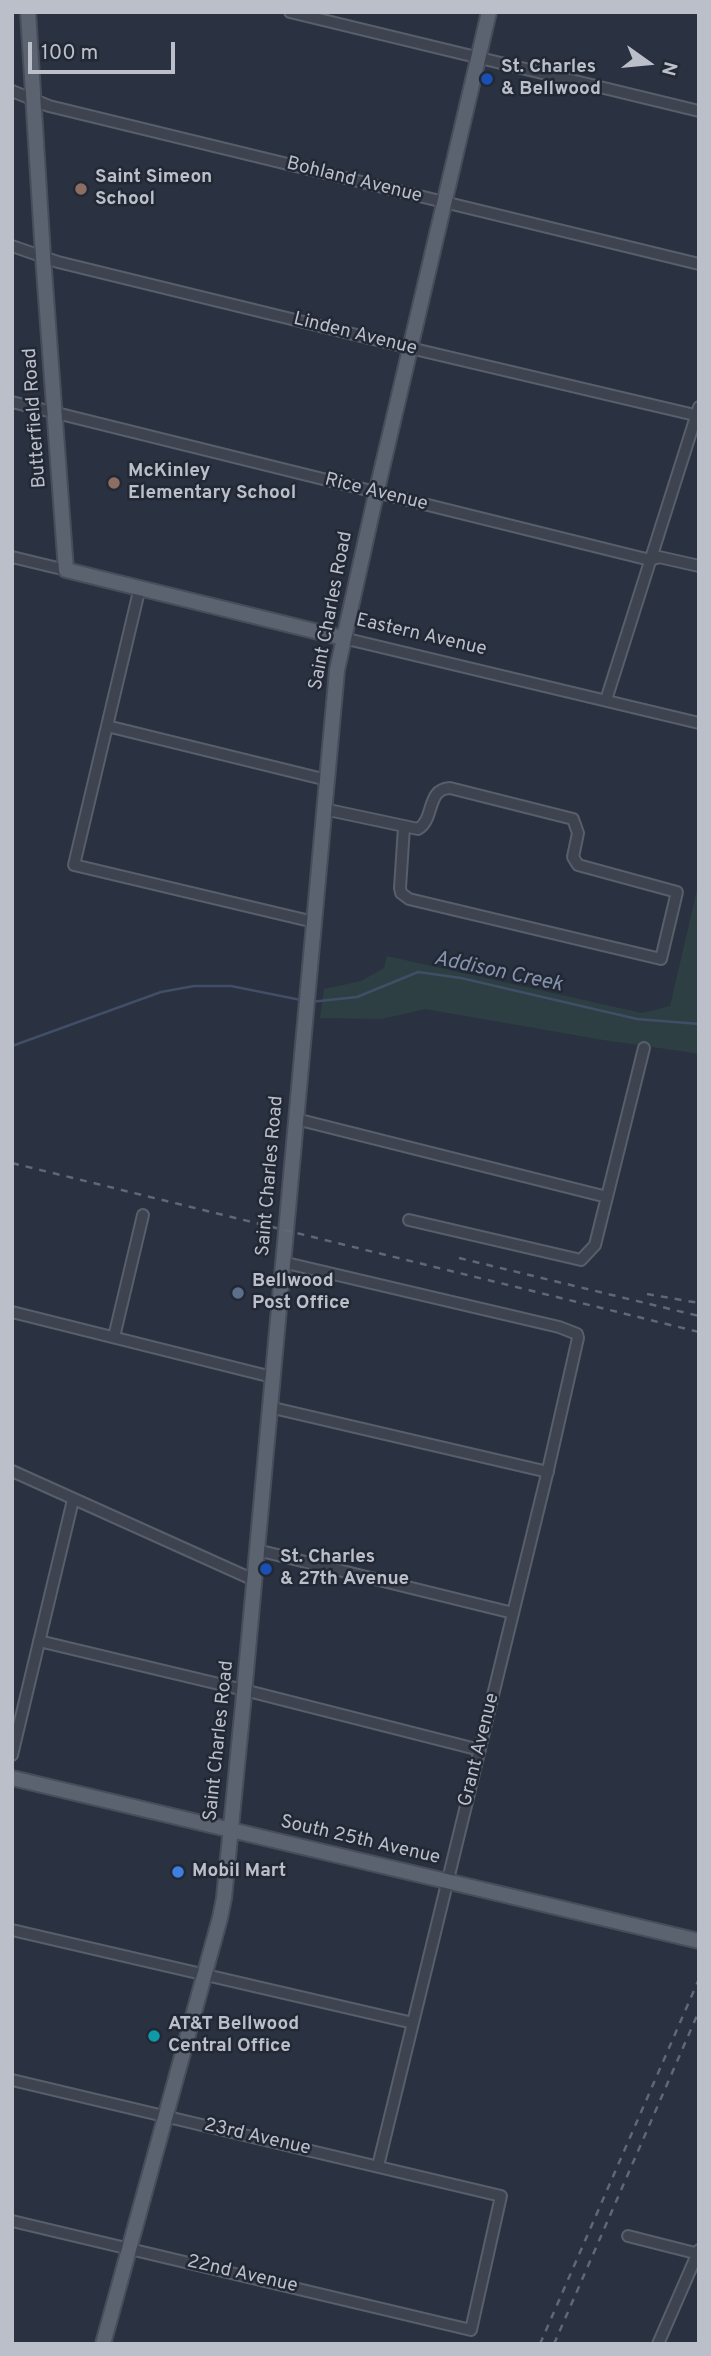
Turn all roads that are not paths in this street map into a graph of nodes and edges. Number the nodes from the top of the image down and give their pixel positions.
1 (28, 12) edge
2 (290, 12) edge
3 (489, 12) edge
4 (478, 59) junction
5 (12, 91) edge
6 (34, 99) junction
7 (699, 111) edge
8 (444, 203) junction
9 (12, 246) edge
10 (43, 256) junction
11 (699, 264) edge
12 (410, 348) junction
13 (12, 402) edge
14 (55, 413) junction
15 (698, 413) edge
16 (376, 494) junction
17 (12, 557) edge
18 (650, 559) junction
19 (699, 566) edge
20 (66, 569) junction
21 (140, 587) junction
22 (343, 638) junction
23 (606, 700) junction
24 (699, 723) edge
25 (107, 726) junction
26 (327, 780) junction
27 (324, 809) junction
28 (404, 827) junction
29 (314, 922) junction
30 (644, 1048) dead end
31 (296, 1119) junction
32 (607, 1197) junction
33 (143, 1215) dead end
34 (409, 1220) dead end
35 (282, 1262) junction
36 (12, 1312) edge
37 (114, 1338) junction
38 (272, 1377) junction
39 (269, 1407) junction
40 (12, 1471) edge
41 (548, 1472) junction
42 (73, 1500) junction
43 (257, 1550) junction
44 (254, 1580) junction
45 (513, 1613) junction
46 (39, 1641) junction
47 (244, 1690) junction
48 (480, 1750) junction
49 (12, 1755) edge
50 (12, 1778) edge
51 (230, 1830) junction
52 (448, 1882) junction
53 (12, 1930) edge
54 (699, 1941) edge
55 (204, 1975) junction
56 (413, 2023) junction
57 (12, 2080) edge
58 (165, 2116) junction
59 (378, 2166) junction
60 (12, 2221) edge
61 (628, 2236) dead end
62 (130, 2249) junction
63 (698, 2252) edge
64 (471, 2330) joint
65 (103, 2344) edge
66 (658, 2344) edge

1 - 6 main road, Butterfield Road
2 - 4 street
3 - 4 main road, Saint Charles Road
4 - 7 street
4 - 8 main road, Saint Charles Road
5 - 6 street, Bohland Avenue
6 - 8 street, Bohland Avenue
6 - 10 main road, Butterfield Road
8 - 11 street, Bohland Avenue
8 - 12 main road, Saint Charles Road
9 - 10 street, Linden Avenue
10 - 12 street, Linden Avenue
10 - 14 main road, Butterfield Road
12 - 15 street, Linden Avenue
12 - 16 main road, Saint Charles Road
13 - 14 street, Rice Avenue
14 - 16 street, Rice Avenue
14 - 20 main road, Butterfield Road
15 - 18 street
16 - 18 street, Rice Avenue
16 - 22 main road, Saint Charles Road
17 - 20 street, Eastern Avenue
18 - 19 street, Rice Avenue
18 - 23 street
20 - 21 main road, Eastern Avenue
21 - 22 main road, Eastern Avenue
21 - 25 street
22 - 23 street, Eastern Avenue
22 - 26 main road, Saint Charles Road
23 - 24 street, Eastern Avenue
25 - 26 street
25 - 29 street
26 - 27 main road, Saint Charles Road
27 - 28 street
27 - 29 main road, Saint Charles Road
28 - 28 street
29 - 31 main road, Saint Charles Road
30 - 32 street
31 - 32 street
31 - 35 main road, Saint Charles Road
32 - 34 street
33 - 37 street
35 - 38 main road, Saint Charles Road
35 - 41 street, Grant Avenue
36 - 37 street
37 - 38 street
38 - 39 main road, Saint Charles Road
39 - 41 street
39 - 43 main road, Saint Charles Road
40 - 42 street
41 - 45 street, Grant Avenue
42 - 44 street
42 - 46 street
43 - 44 main road, Saint Charles Road
43 - 45 street
44 - 47 main road, Saint Charles Road
45 - 48 street, Grant Avenue
46 - 47 street
46 - 49 street
47 - 48 street
47 - 51 main road, Saint Charles Road
48 - 52 street, Grant Avenue
50 - 51 main road, South 25th Avenue
51 - 52 main road, South 25th Avenue
51 - 55 main road, Saint Charles Road
52 - 54 main road, South 25th Avenue
52 - 56 street, Grant Avenue
53 - 55 street
55 - 56 street
55 - 58 main road, Saint Charles Road
56 - 59 street, Grant Avenue
57 - 58 street, 23rd Avenue
58 - 59 street, 23rd Avenue
58 - 62 main road, Saint Charles Road
59 - 64 street, 23rd Avenue
60 - 62 street, 22nd Avenue
61 - 63 street
62 - 64 street, 22nd Avenue
62 - 65 main road, Saint Charles Road
63 - 66 street

